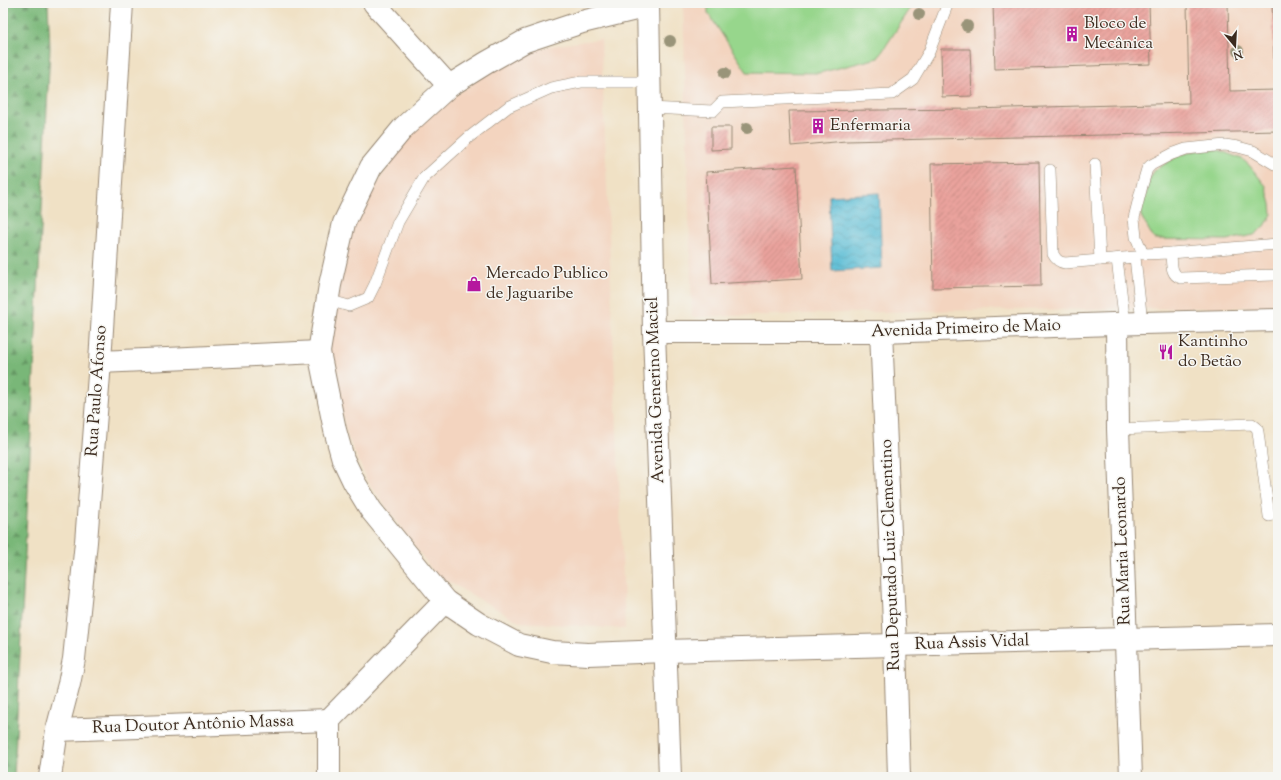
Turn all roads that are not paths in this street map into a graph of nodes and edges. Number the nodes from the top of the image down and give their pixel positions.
1 (122, 3) edge
2 (374, 3) edge
3 (948, 3) edge
4 (648, 4) edge
5 (649, 82) junction
6 (448, 86) junction
7 (649, 108) junction
8 (1275, 162) edge
9 (1095, 164) dead end
10 (1050, 170) dead end
11 (1278, 244) edge
12 (1171, 253) junction
13 (1117, 259) junction
14 (1100, 260) junction
15 (1278, 274) edge
16 (328, 300) junction
17 (1278, 320) edge
18 (1128, 324) junction
19 (654, 332) junction
20 (881, 332) junction
21 (319, 352) junction
22 (100, 362) junction
23 (1118, 429) junction
24 (1269, 516) dead end
25 (445, 601) junction
26 (1278, 635) edge
27 (1126, 639) junction
28 (895, 645) junction
29 (665, 651) junction
30 (328, 720) junction
31 (57, 730) junction
32 (50, 777) edge
33 (329, 777) edge
34 (670, 777) edge
35 (899, 777) edge
36 (1131, 777) edge

1 - 22 street, Rua Paulo Afonso
2 - 6 street
3 - 7 lane
4 - 5 street, Avenida Generino Maciel
4 - 6 street
5 - 7 street, Avenida Generino Maciel
5 - 16 lane
6 - 16 street
7 - 19 street, Avenida Generino Maciel
8 - 12 lane
9 - 14 lane
10 - 14 lane
11 - 12 lane
12 - 15 lane
13 - 14 lane
13 - 18 lane
13 - 18 lane
16 - 21 street
17 - 18 street, Avenida Primeiro de Maio
18 - 20 street, Avenida Primeiro de Maio
18 - 23 street, Rua Maria Leonardo
19 - 20 street, Avenida Primeiro de Maio
19 - 29 street, Avenida Generino Maciel
20 - 28 street, Rua Deputado Luiz Clementino
21 - 22 street
21 - 25 street, Rua Assis Vidal
22 - 31 street, Rua Paulo Afonso
23 - 24 lane
23 - 27 street, Rua Maria Leonardo
25 - 29 street, Rua Assis Vidal
25 - 30 street
26 - 27 street, Rua Assis Vidal
27 - 28 street, Rua Assis Vidal
27 - 36 street, Rua Maria Leonardo
28 - 29 street, Rua Assis Vidal
28 - 35 street, Rua Deputado Luiz Clementino
29 - 34 street, Avenida Generino Maciel
30 - 31 street, Rua Doutor Antônio Massa
30 - 33 street
31 - 32 street, Rua Paulo Afonso

